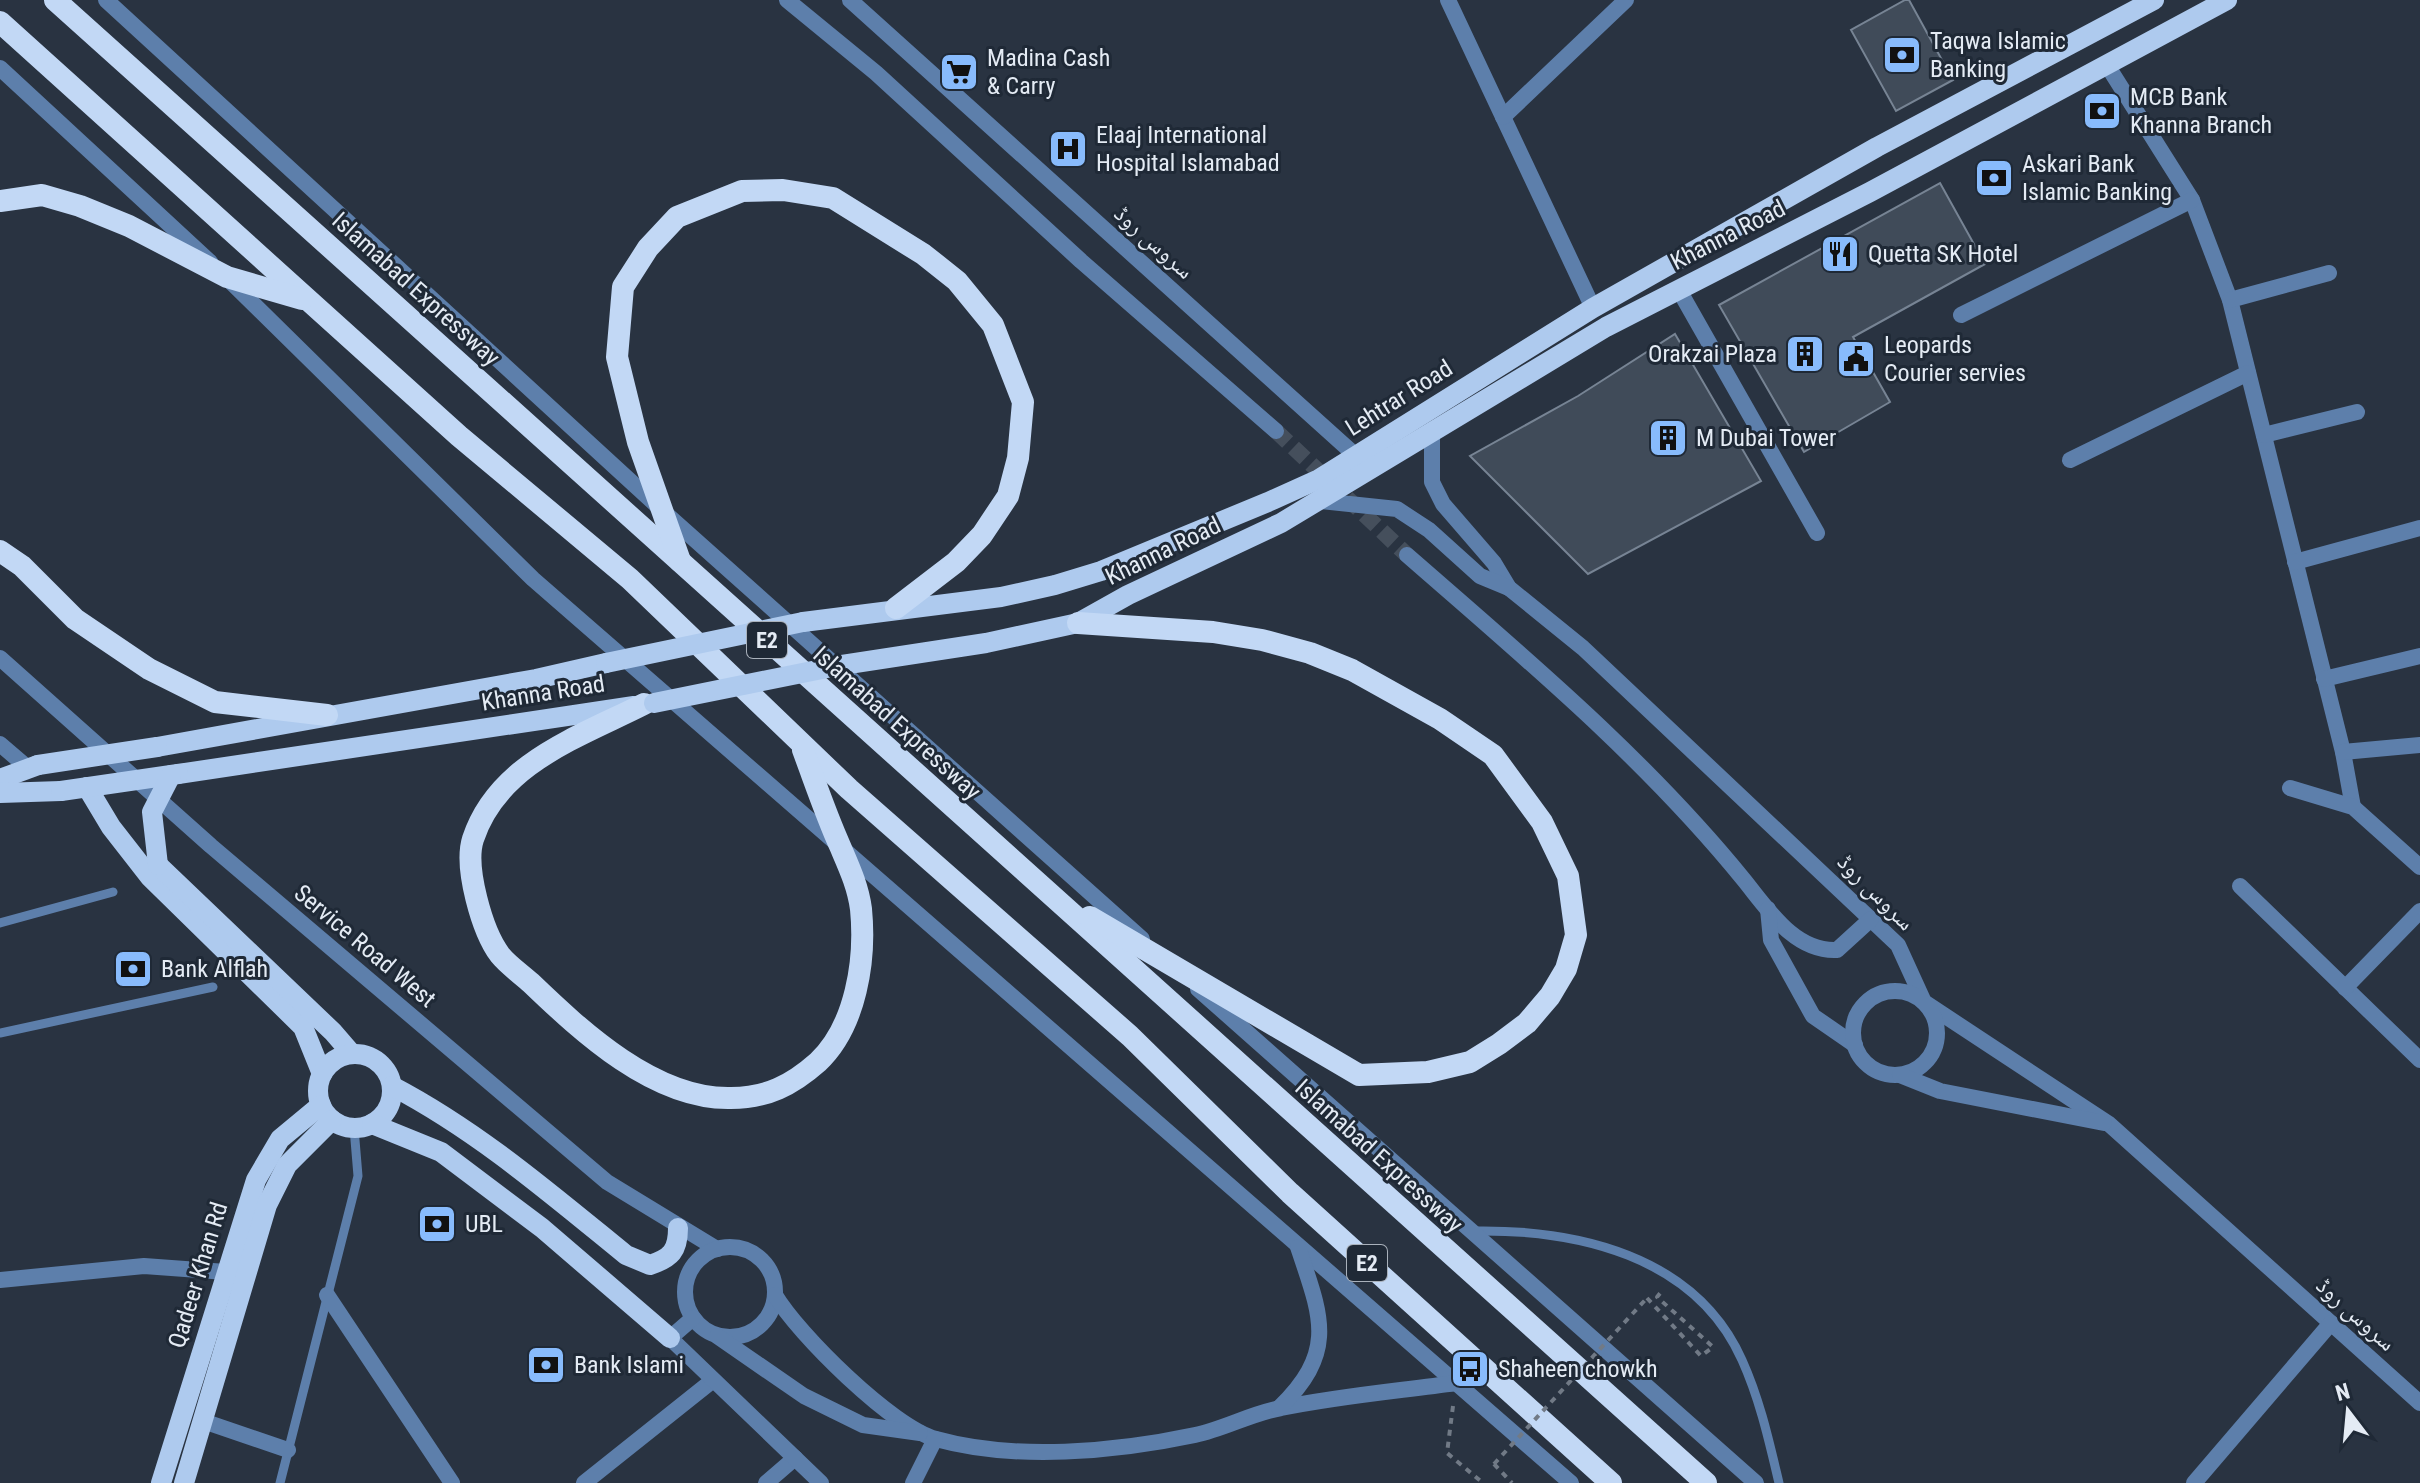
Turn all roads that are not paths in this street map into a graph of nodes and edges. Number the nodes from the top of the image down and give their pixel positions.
1 (55, 0) edge
2 (106, 0) edge
3 (787, 0) edge
4 (850, 0) edge
5 (1448, 0) edge
6 (1626, 0) edge
7 (2154, 0) edge
8 (2227, 0) edge
9 (0, 22) edge
10 (2107, 65) junction
11 (0, 68) edge
12 (1503, 117) junction
13 (2192, 200) junction
14 (0, 201) edge
15 (2329, 273) dead end
16 (227, 277) junction
17 (1679, 290) junction
18 (2230, 300) junction
19 (307, 301) junction
20 (1593, 308) junction
21 (1961, 315) dead end
22 (2248, 373) junction
23 (2357, 412) dead end
24 (1432, 430) junction
25 (1276, 431) tunnel mouth
26 (2264, 435) junction
27 (1355, 455) junction
28 (2070, 460) dead end
29 (1321, 501) junction
30 (664, 512) junction
31 (2420, 528) edge
32 (1817, 533) dead end
33 (0, 551) edge
34 (1407, 555) tunnel mouth
35 (680, 562) junction
36 (2295, 562) junction
37 (1509, 588) junction
38 (896, 608) junction
39 (1078, 623) junction
40 (2420, 656) edge
41 (0, 658) edge
42 (606, 663) joint
43 (2324, 679) junction
44 (649, 703) junction
45 (327, 715) junction
46 (800, 741) junction
47 (0, 744) edge
48 (2420, 745) edge
49 (2343, 752) junction
50 (33, 767) junction
51 (174, 775) junction
52 (0, 779) edge
53 (87, 787) junction
54 (2290, 788) dead end
55 (0, 793) edge
56 (2353, 807) junction
57 (840, 846) junction
58 (2420, 867) edge
59 (2240, 886) dead end
60 (1044, 890) junction
61 (113, 892) dead end
62 (1768, 909) junction
63 (2420, 911) edge
64 (1871, 919) junction
65 (0, 923) edge
66 (1177, 970) junction
67 (213, 987) dead end
68 (2345, 988) junction
69 (1924, 1002) junction
70 (0, 1033) edge
71 (1855, 1045) junction
72 (352, 1054) junction
73 (2420, 1060) edge
74 (322, 1074) junction
75 (1900, 1075) junction
76 (392, 1086) junction
77 (327, 1112) junction
78 (2109, 1124) junction
79 (363, 1126) junction
80 (678, 1228) junction
81 (1472, 1231) junction
82 (1297, 1245) junction
83 (717, 1249) junction
84 (226, 1272) junction
85 (0, 1280) edge
86 (327, 1295) junction
87 (775, 1295) junction
88 (693, 1318) junction
89 (2331, 1323) junction
90 (716, 1334) junction
91 (670, 1338) junction
92 (712, 1381) junction
93 (1456, 1383) junction
94 (2420, 1403) edge
95 (1279, 1408) junction
96 (203, 1421) junction
97 (928, 1436) junction
98 (288, 1450) junction
99 (795, 1458) junction
100 (161, 1483) edge
101 (184, 1483) edge
102 (280, 1483) edge
103 (452, 1483) edge
104 (584, 1483) edge
105 (766, 1483) edge
106 (821, 1483) edge
107 (913, 1483) edge
108 (1571, 1483) edge
109 (1611, 1483) edge
110 (1706, 1483) edge
111 (1756, 1483) edge
112 (1779, 1483) edge
113 (2194, 1483) edge

1 - 35 highway, Islamabad Expressway / E2
2 - 30 street
3 - 25 street
4 - 27 street, سروس روڈ
5 - 12 street
6 - 12 street
7 - 20 main road, Lehtrar Road
8 - 10 main road, Khanna Road
9 - 19 highway, E2
10 - 13 street
10 - 17 main road, Khanna Road
11 - 16 street
12 - 20 street
13 - 18 street
13 - 21 street
14 - 16 highway
15 - 18 street
16 - 19 highway
16 - 57 street
17 - 24 main road, Khanna Road
17 - 32 street
18 - 22 street
19 - 46 highway, E2
20 - 27 main road, Lehtrar Road
22 - 26 street
22 - 28 street
23 - 26 street
24 - 29 main road, Khanna Road
24 - 37 street, سروس روڈ
26 - 36 street
27 - 38 main road, Lehtrar Road
29 - 37 street
29 - 39 main road, Khanna Road
30 - 35 highway
30 - 38 highway
30 - 66 street
31 - 36 street
33 - 45 highway
34 - 62 street
35 - 60 highway, Islamabad Expressway / E2
36 - 43 street
37 - 64 street, سروس روڈ
38 - 42 main road, Lehtrar Road, bridge
39 - 44 main road, Khanna Road, bridge
39 - 66 highway
40 - 43 street
41 - 80 street, Service Road West
42 - 45 main road, Khanna Road
43 - 49 street
44 - 51 main road, Khanna Road
44 - 57 highway
45 - 50 main road, Khanna Road, bridge
46 - 57 highway
46 - 109 highway, E2
47 - 50 street
48 - 49 street
49 - 56 street
50 - 52 main road, Khanna Road
51 - 53 main road, Khanna Road, bridge
51 - 72 main road, bridge
53 - 55 main road, Khanna Road, bridge
53 - 74 main road
54 - 56 street
56 - 58 street
57 - 82 street
59 - 68 street
60 - 66 highway
60 - 110 highway, Islamabad Expressway / E2
61 - 65 lane
62 - 64 street
62 - 71 street
63 - 68 street
64 - 69 street, سروس روڈ
66 - 81 street
67 - 70 lane
68 - 73 street
69 - 71 street
69 - 75 street
69 - 78 street, سروس روڈ
71 - 75 street
72 - 74 main road
72 - 76 main road
74 - 77 main road
75 - 78 street
76 - 79 main road
76 - 80 main road
77 - 79 main road
77 - 84 main road, Qadeer Khan Rd
77 - 96 main road, Qadeer Khan Rd
78 - 89 street, سروس روڈ
79 - 86 lane
79 - 91 main road
80 - 83 street, Service Road West
81 - 111 street
81 - 112 lane
82 - 93 street
82 - 95 street
83 - 87 street
83 - 88 street
84 - 85 street
84 - 100 main road, Qadeer Khan Rd
86 - 98 lane
86 - 103 street
87 - 90 street
87 - 97 street
88 - 90 street
88 - 91 street
89 - 94 street, سروس روڈ
89 - 113 street
90 - 97 street
91 - 92 street
92 - 99 street
92 - 104 street
93 - 95 street
93 - 108 street
95 - 97 street
96 - 98 street
96 - 101 main road, Qadeer Khan Rd
97 - 107 street
98 - 102 lane
99 - 105 street
99 - 106 street

